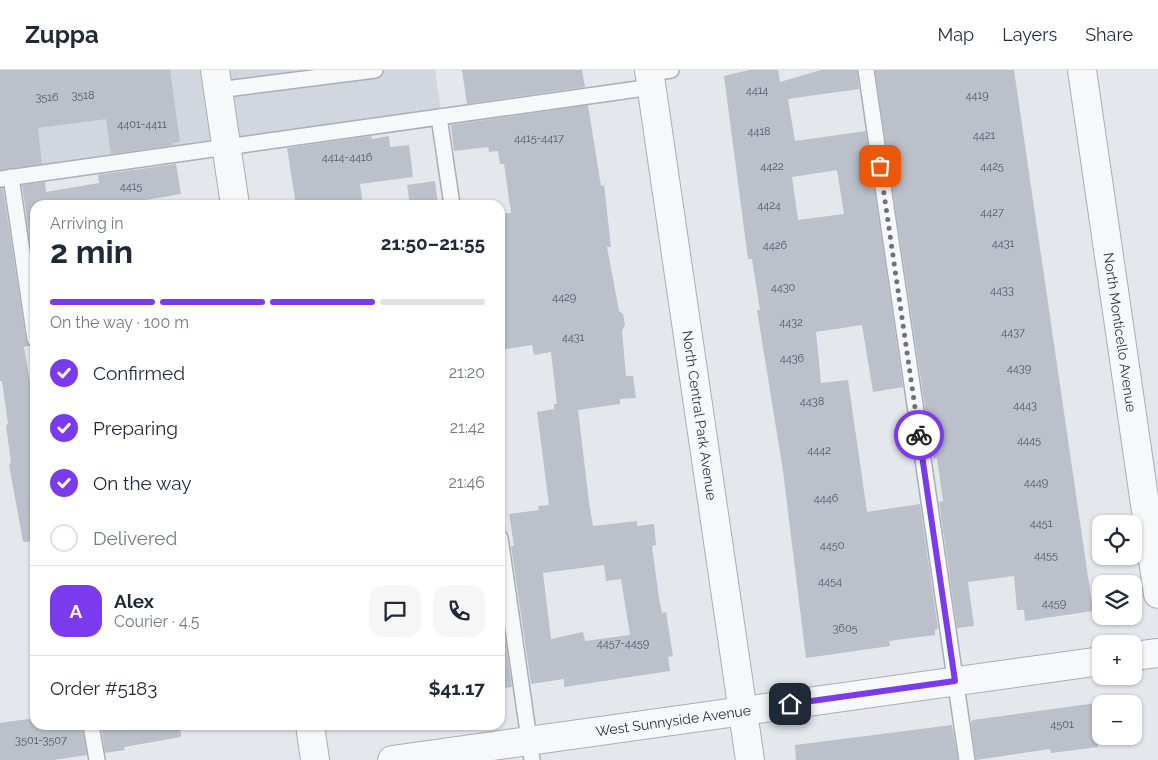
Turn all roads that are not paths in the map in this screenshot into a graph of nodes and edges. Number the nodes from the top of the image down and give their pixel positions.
1 (375, 70) edge
2 (866, 70) edge
3 (1082, 70) edge
4 (655, 75) edge
5 (217, 80) edge
6 (439, 116) junction
7 (226, 146) junction
8 (6, 178) edge
9 (234, 200) edge
10 (451, 200) edge
11 (30, 311) edge
12 (505, 572) edge
13 (1158, 594) edge
14 (1158, 653) edge
15 (1142, 655) edge
16 (1092, 662) edge
17 (955, 681) junction
18 (742, 711) junction
19 (92, 730) edge
20 (311, 730) edge
21 (531, 750) edge
22 (96, 760) edge
23 (315, 760) edge
24 (392, 760) edge
25 (750, 760) edge
26 (966, 760) edge

1 - 5 lane
2 - 17 lane
3 - 13 street, North Monticello Avenue
4 - 6 lane
4 - 18 street, North Central Park Avenue
5 - 7 street
6 - 7 lane
6 - 10 lane
7 - 8 lane
7 - 9 street
8 - 11 lane
12 - 21 lane
14 - 15 street
16 - 17 street, West Sunnyside Avenue
17 - 18 street, West Sunnyside Avenue
17 - 26 lane
18 - 21 street, West Sunnyside Avenue
18 - 25 street, North Central Park Avenue
19 - 22 lane
20 - 23 street
21 - 24 street, West Sunnyside Avenue

